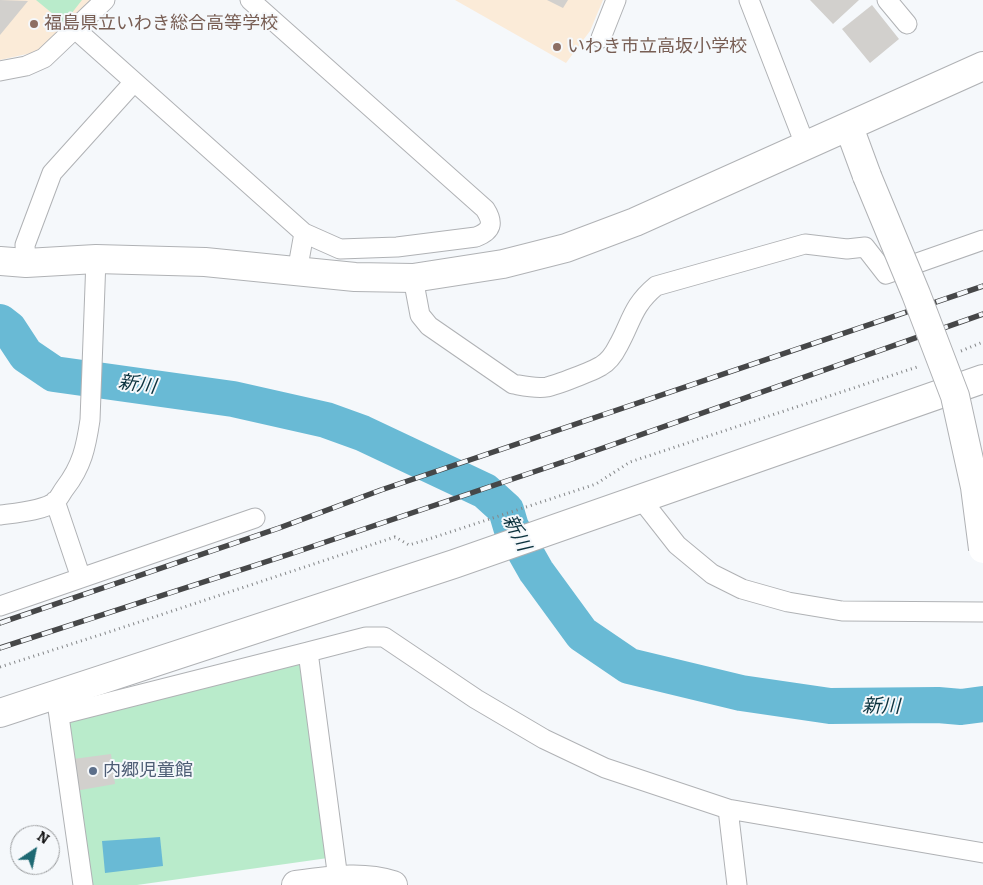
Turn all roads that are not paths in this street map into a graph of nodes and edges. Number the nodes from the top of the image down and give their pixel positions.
1 (105, 0) edge
2 (250, 0) edge
3 (616, 0) edge
4 (748, 0) edge
5 (886, 0) edge
6 (907, 24) dead end
7 (74, 29) junction
8 (601, 38) dead end
9 (983, 66) edge
10 (0, 71) edge
11 (134, 82) junction
12 (850, 127) junction
13 (806, 146) junction
14 (304, 233) junction
15 (983, 240) edge
16 (13, 262) edge
17 (96, 267) junction
18 (297, 272) junction
19 (413, 278) junction
20 (983, 379) edge
21 (55, 502) junction
22 (631, 502) junction
23 (0, 515) edge
24 (255, 518) dead end
25 (983, 549) edge
26 (81, 578) junction
27 (0, 606) edge
28 (983, 612) edge
29 (308, 652) junction
30 (58, 705) junction
31 (0, 714) edge
32 (728, 808) junction
33 (983, 853) edge
34 (338, 880) junction
35 (83, 885) edge
36 (296, 885) edge
37 (393, 885) edge
38 (737, 885) edge

1 - 7 street
2 - 14 street
3 - 8 street
4 - 13 street
5 - 6 street
7 - 10 street
7 - 11 street
9 - 12 street
11 - 14 street
11 - 16 street
12 - 13 street
12 - 25 street, bridge
13 - 19 street
14 - 18 street
15 - 19 street
16 - 17 street
17 - 18 street
17 - 21 street
18 - 19 street
20 - 22 street
21 - 23 street
21 - 26 street
22 - 28 street
22 - 30 street
24 - 26 street
26 - 27 street
29 - 30 street
29 - 32 street
29 - 34 street
30 - 31 street
30 - 35 street
32 - 33 street
32 - 38 street
34 - 36 street
34 - 37 street

